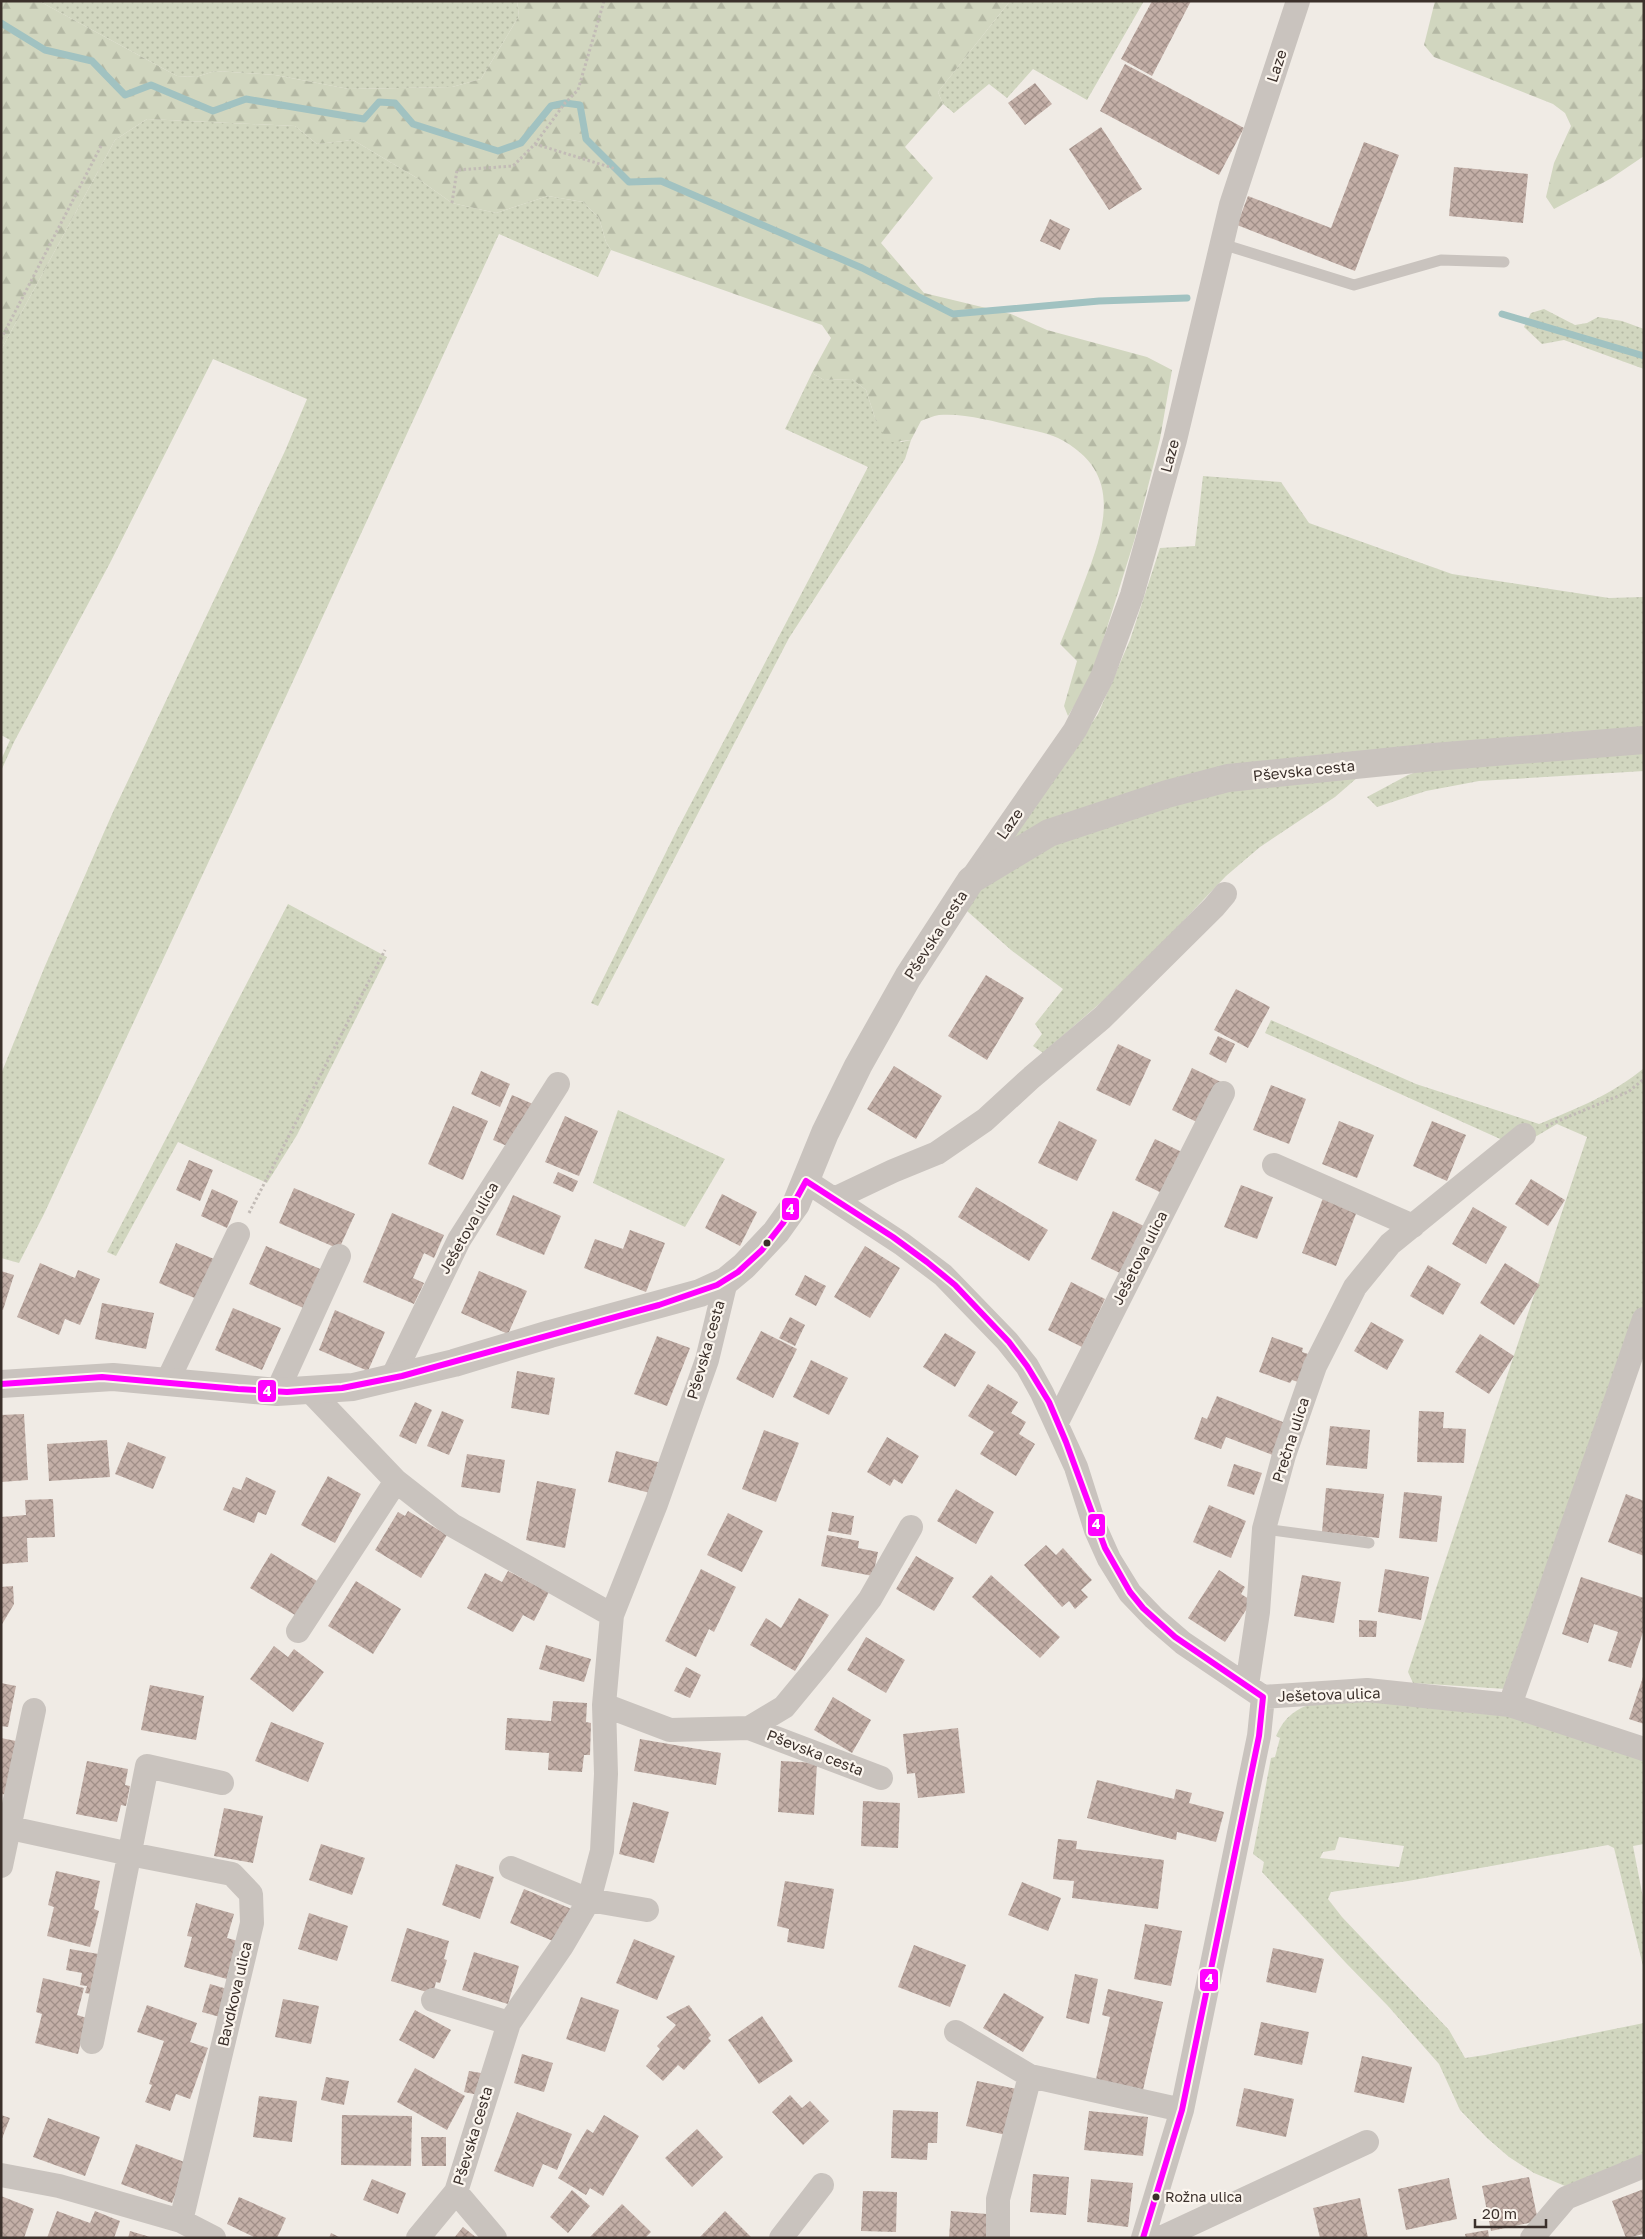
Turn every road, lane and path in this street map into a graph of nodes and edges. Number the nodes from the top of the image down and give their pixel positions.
1 (604, 1) edge
2 (1298, 1) edge
3 (535, 144) junction
4 (101, 146) dead end
5 (616, 169) dead end
6 (452, 203) dead end
7 (1222, 244) junction
8 (1504, 262) dead end
9 (1, 339) edge
10 (1644, 740) edge
11 (972, 880) junction
12 (1225, 894) dead end
13 (385, 950) dead end
14 (1644, 1079) edge
15 (558, 1084) dead end
16 (1223, 1093) dead end
17 (1524, 1134) joint
18 (1274, 1165) dead end
19 (806, 1180) junction
20 (834, 1199) junction
21 (1413, 1226) junction
22 (238, 1234) joint
23 (339, 1256) dead end
24 (726, 1281) junction
25 (1644, 1319) edge
26 (392, 1378) junction
27 (167, 1382) junction
28 (1, 1384) edge
29 (310, 1391) junction
30 (277, 1392) junction
31 (1056, 1422) junction
32 (396, 1481) junction
33 (911, 1527) dead end
34 (1264, 1529) junction
35 (1369, 1543) dead end
36 (612, 1615) junction
37 (298, 1631) dead end
38 (1255, 1691) junction
39 (604, 1705) junction
40 (1510, 1705) junction
41 (34, 1710) dead end
42 (749, 1728) junction
43 (1644, 1749) edge
44 (882, 1778) dead end
45 (222, 1783) dead end
46 (5, 1827) edge
47 (130, 1854) junction
48 (1, 1866) edge
49 (511, 1868) dead end
50 (589, 1900) junction
51 (647, 1910) dead end
52 (433, 2000) dead end
53 (509, 2023) junction
54 (956, 2032) dead end
55 (92, 2042) dead end
56 (1030, 2076) junction
57 (1182, 2110) junction
58 (1367, 2142) dead end
59 (1644, 2166) edge
60 (1, 2174) edge
61 (822, 2185) dead end
62 (456, 2192) junction
63 (181, 2221) junction
64 (214, 2238) edge
65 (418, 2238) edge
66 (494, 2238) edge
67 (781, 2238) edge
68 (998, 2238) edge
69 (1143, 2238) edge
70 (1161, 2238) edge
71 (1532, 2238) edge

1 - 3 path
2 - 7 street, Laze
3 - 5 path
3 - 6 path
4 - 9 path
7 - 8 lane
7 - 11 street, Laze
10 - 11 street, Pševska cesta
11 - 19 street, Pševska cesta
12 - 20 street
13 - 22 path
14 - 17 path
15 - 26 street, Ješetova ulica
16 - 31 street, Ješetova ulica
17 - 21 street, Prečna ulica
18 - 21 street
19 - 20 street
19 - 24 street, Pševska cesta
20 - 31 street
21 - 34 street, Prečna ulica
22 - 27 street
23 - 30 street
24 - 26 street
24 - 36 street, Pševska cesta
25 - 40 street
26 - 29 street
27 - 28 street
27 - 30 street
29 - 30 street
29 - 32 street
31 - 38 street
32 - 36 street
32 - 37 street
33 - 42 street, Pševska cesta
34 - 35 lane
34 - 38 street, Prečna ulica
36 - 39 street, Pševska cesta
38 - 40 street, Ješetova ulica
38 - 57 street, Prečna ulica
39 - 42 street, Pševska cesta
39 - 50 street, Pševska cesta
40 - 43 street, Ješetova ulica
41 - 46 street
42 - 44 street, Pševska cesta
45 - 47 street
46 - 47 street, Bavdkova ulica
46 - 48 street
47 - 55 street
47 - 63 street, Bavdkova ulica
49 - 50 street
50 - 51 street
50 - 53 street, Pševska cesta
52 - 53 street
53 - 62 street, Pševska cesta
54 - 56 street
56 - 57 street
56 - 68 street
57 - 69 street, Prečna ulica
58 - 70 street
59 - 71 street
60 - 63 street
61 - 67 street
62 - 65 street, Pševska cesta
62 - 66 street
63 - 64 street

